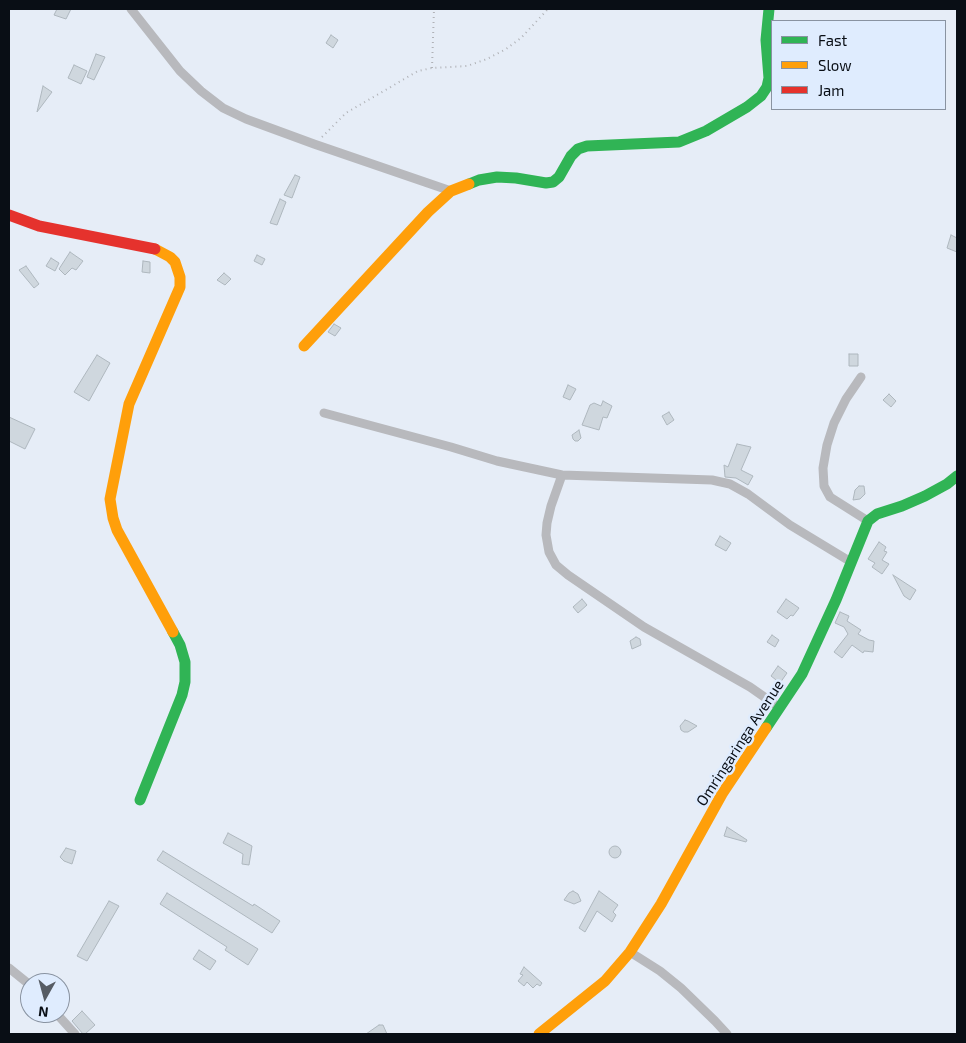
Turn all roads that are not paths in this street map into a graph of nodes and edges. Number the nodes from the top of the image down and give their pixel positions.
1 (131, 9) edge
2 (769, 9) edge
3 (451, 191) junction
4 (9, 215) edge
5 (304, 346) dead end
6 (861, 377) dead end
7 (324, 413) dead end
8 (562, 475) junction
9 (957, 476) edge
10 (868, 521) junction
11 (851, 562) junction
12 (780, 708) junction
13 (140, 800) dead end
14 (630, 952) junction
15 (9, 968) edge
16 (20, 977) edge
17 (65, 1023) edge
18 (75, 1034) edge
19 (538, 1034) edge
20 (727, 1034) edge

1 - 3 street
2 - 3 street
3 - 5 street
4 - 13 street
6 - 10 street
7 - 8 street
8 - 11 street
8 - 12 street
9 - 10 street
10 - 11 street, Omringaringa Avenue
11 - 12 street, Omringaringa Avenue
12 - 14 street, Omringaringa Avenue
14 - 19 street, Omringaringa Avenue
14 - 20 street
15 - 16 street
17 - 18 street

